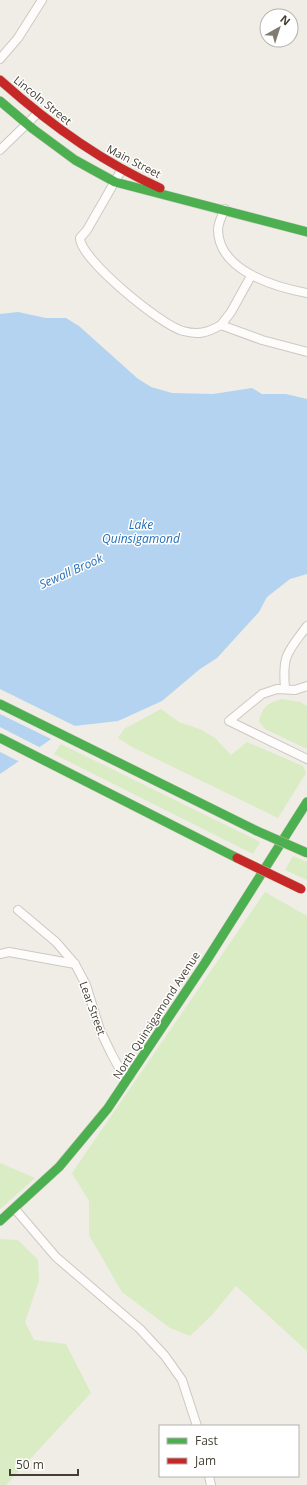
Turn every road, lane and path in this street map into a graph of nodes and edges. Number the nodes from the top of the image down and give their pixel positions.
1 (42, 0) edge
2 (0, 59) edge
3 (0, 80) edge
4 (0, 101) edge
5 (38, 113) junction
6 (26, 124) junction
7 (70, 138) joint
8 (0, 150) edge
9 (122, 169) junction
10 (115, 182) junction
11 (189, 200) junction
12 (224, 209) junction
13 (307, 232) edge
14 (251, 276) junction
15 (307, 293) edge
16 (221, 325) junction
17 (307, 352) edge
18 (307, 626) edge
19 (307, 686) edge
20 (285, 688) junction
21 (0, 704) edge
22 (0, 738) edge
23 (307, 759) edge
24 (307, 802) edge
25 (307, 853) edge
26 (305, 892) edge
27 (18, 910) dead end
28 (0, 954) edge
29 (75, 964) junction
30 (130, 1076) junction
31 (15, 1209) junction
32 (0, 1221) edge
33 (197, 1425) edge

1 - 2 street
3 - 5 main road, Lincoln Street
4 - 6 main road
5 - 6 street
5 - 7 main road, Lincoln Street
6 - 8 street
6 - 10 main road, Main Street
7 - 9 main road, Main Street
9 - 10 street
9 - 11 main road, Main Street
10 - 11 main road, Main Street
10 - 16 street
11 - 12 main road, Main Street
12 - 13 main road, Main Street
12 - 14 street
14 - 15 street
14 - 16 street
16 - 17 street
18 - 20 street
19 - 20 street
20 - 23 street
21 - 25 main road, bridge
22 - 26 main road, bridge
24 - 30 main road, North Quinsigamond Avenue
27 - 29 street, Lear Street
28 - 29 street
29 - 30 street, Lear Street
30 - 31 main road, North Quinsigamond Avenue
31 - 32 main road, North Quinsigamond Avenue
31 - 33 street

